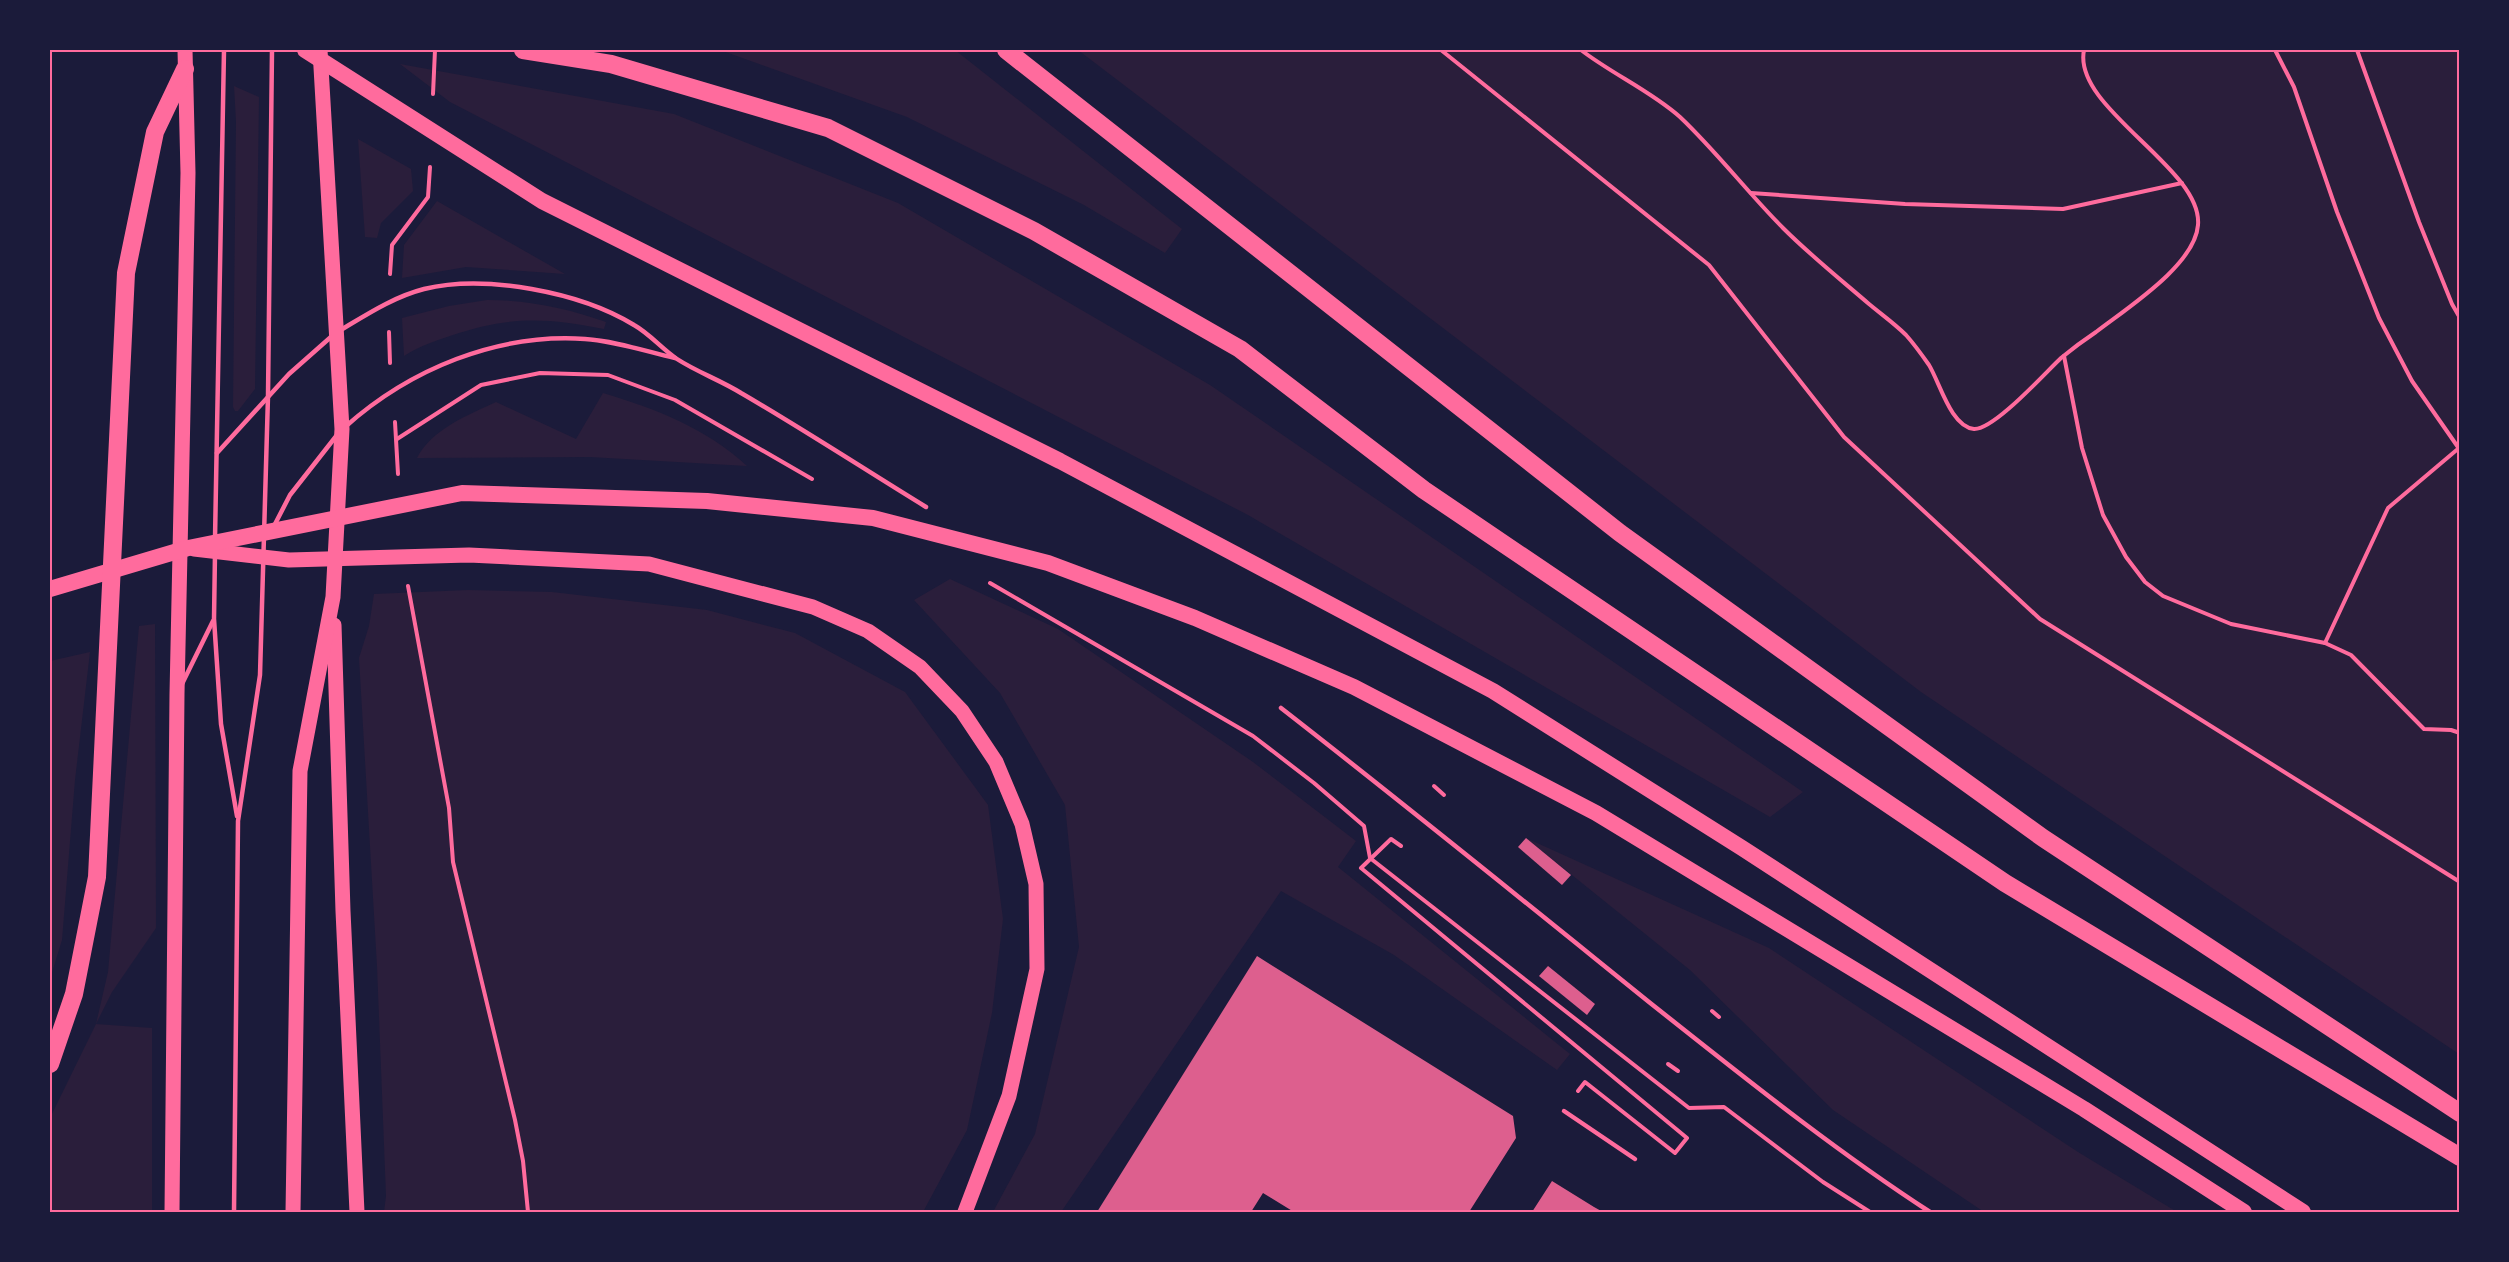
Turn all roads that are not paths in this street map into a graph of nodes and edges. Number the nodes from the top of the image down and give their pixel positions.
1 (185, 50) edge
2 (224, 50) edge
3 (272, 50) edge
4 (306, 50) edge
5 (320, 50) edge
6 (523, 50) edge
7 (1006, 50) edge
8 (185, 69) junction
9 (338, 332) junction
10 (676, 358) junction
11 (268, 396) junction
12 (342, 429) junction
13 (217, 453) junction
14 (926, 507) dead end
15 (188, 548) junction
16 (264, 548) junction
17 (50, 589) edge
18 (333, 597) junction
19 (214, 619) junction
20 (177, 694) junction
21 (1281, 708) dead end
22 (238, 821) junction
23 (50, 1064) edge
24 (1563, 1111) road end
25 (2460, 1113) edge
26 (2460, 1157) edge
27 (1635, 1160) dead end
28 (172, 1212) edge
29 (234, 1212) edge
30 (293, 1212) edge
31 (357, 1212) edge
32 (965, 1212) edge
33 (1930, 1212) edge
34 (2244, 1212) edge
35 (2303, 1212) edge

1 - 8 main road
2 - 13 lane
3 - 11 lane
4 - 35 highway
5 - 9 main road
6 - 26 highway
7 - 25 highway
8 - 20 main road
8 - 23 highway
9 - 10 lane
9 - 11 lane
9 - 12 main road
10 - 12 lane
10 - 14 lane
11 - 13 lane
11 - 16 lane
12 - 16 lane
12 - 18 main road
13 - 19 lane
15 - 17 highway
15 - 32 main road
15 - 34 highway
16 - 22 lane
18 - 30 main road
18 - 31 main road
19 - 20 lane
19 - 22 lane
20 - 28 main road
21 - 33 lane
22 - 29 lane
24 - 27 lane

